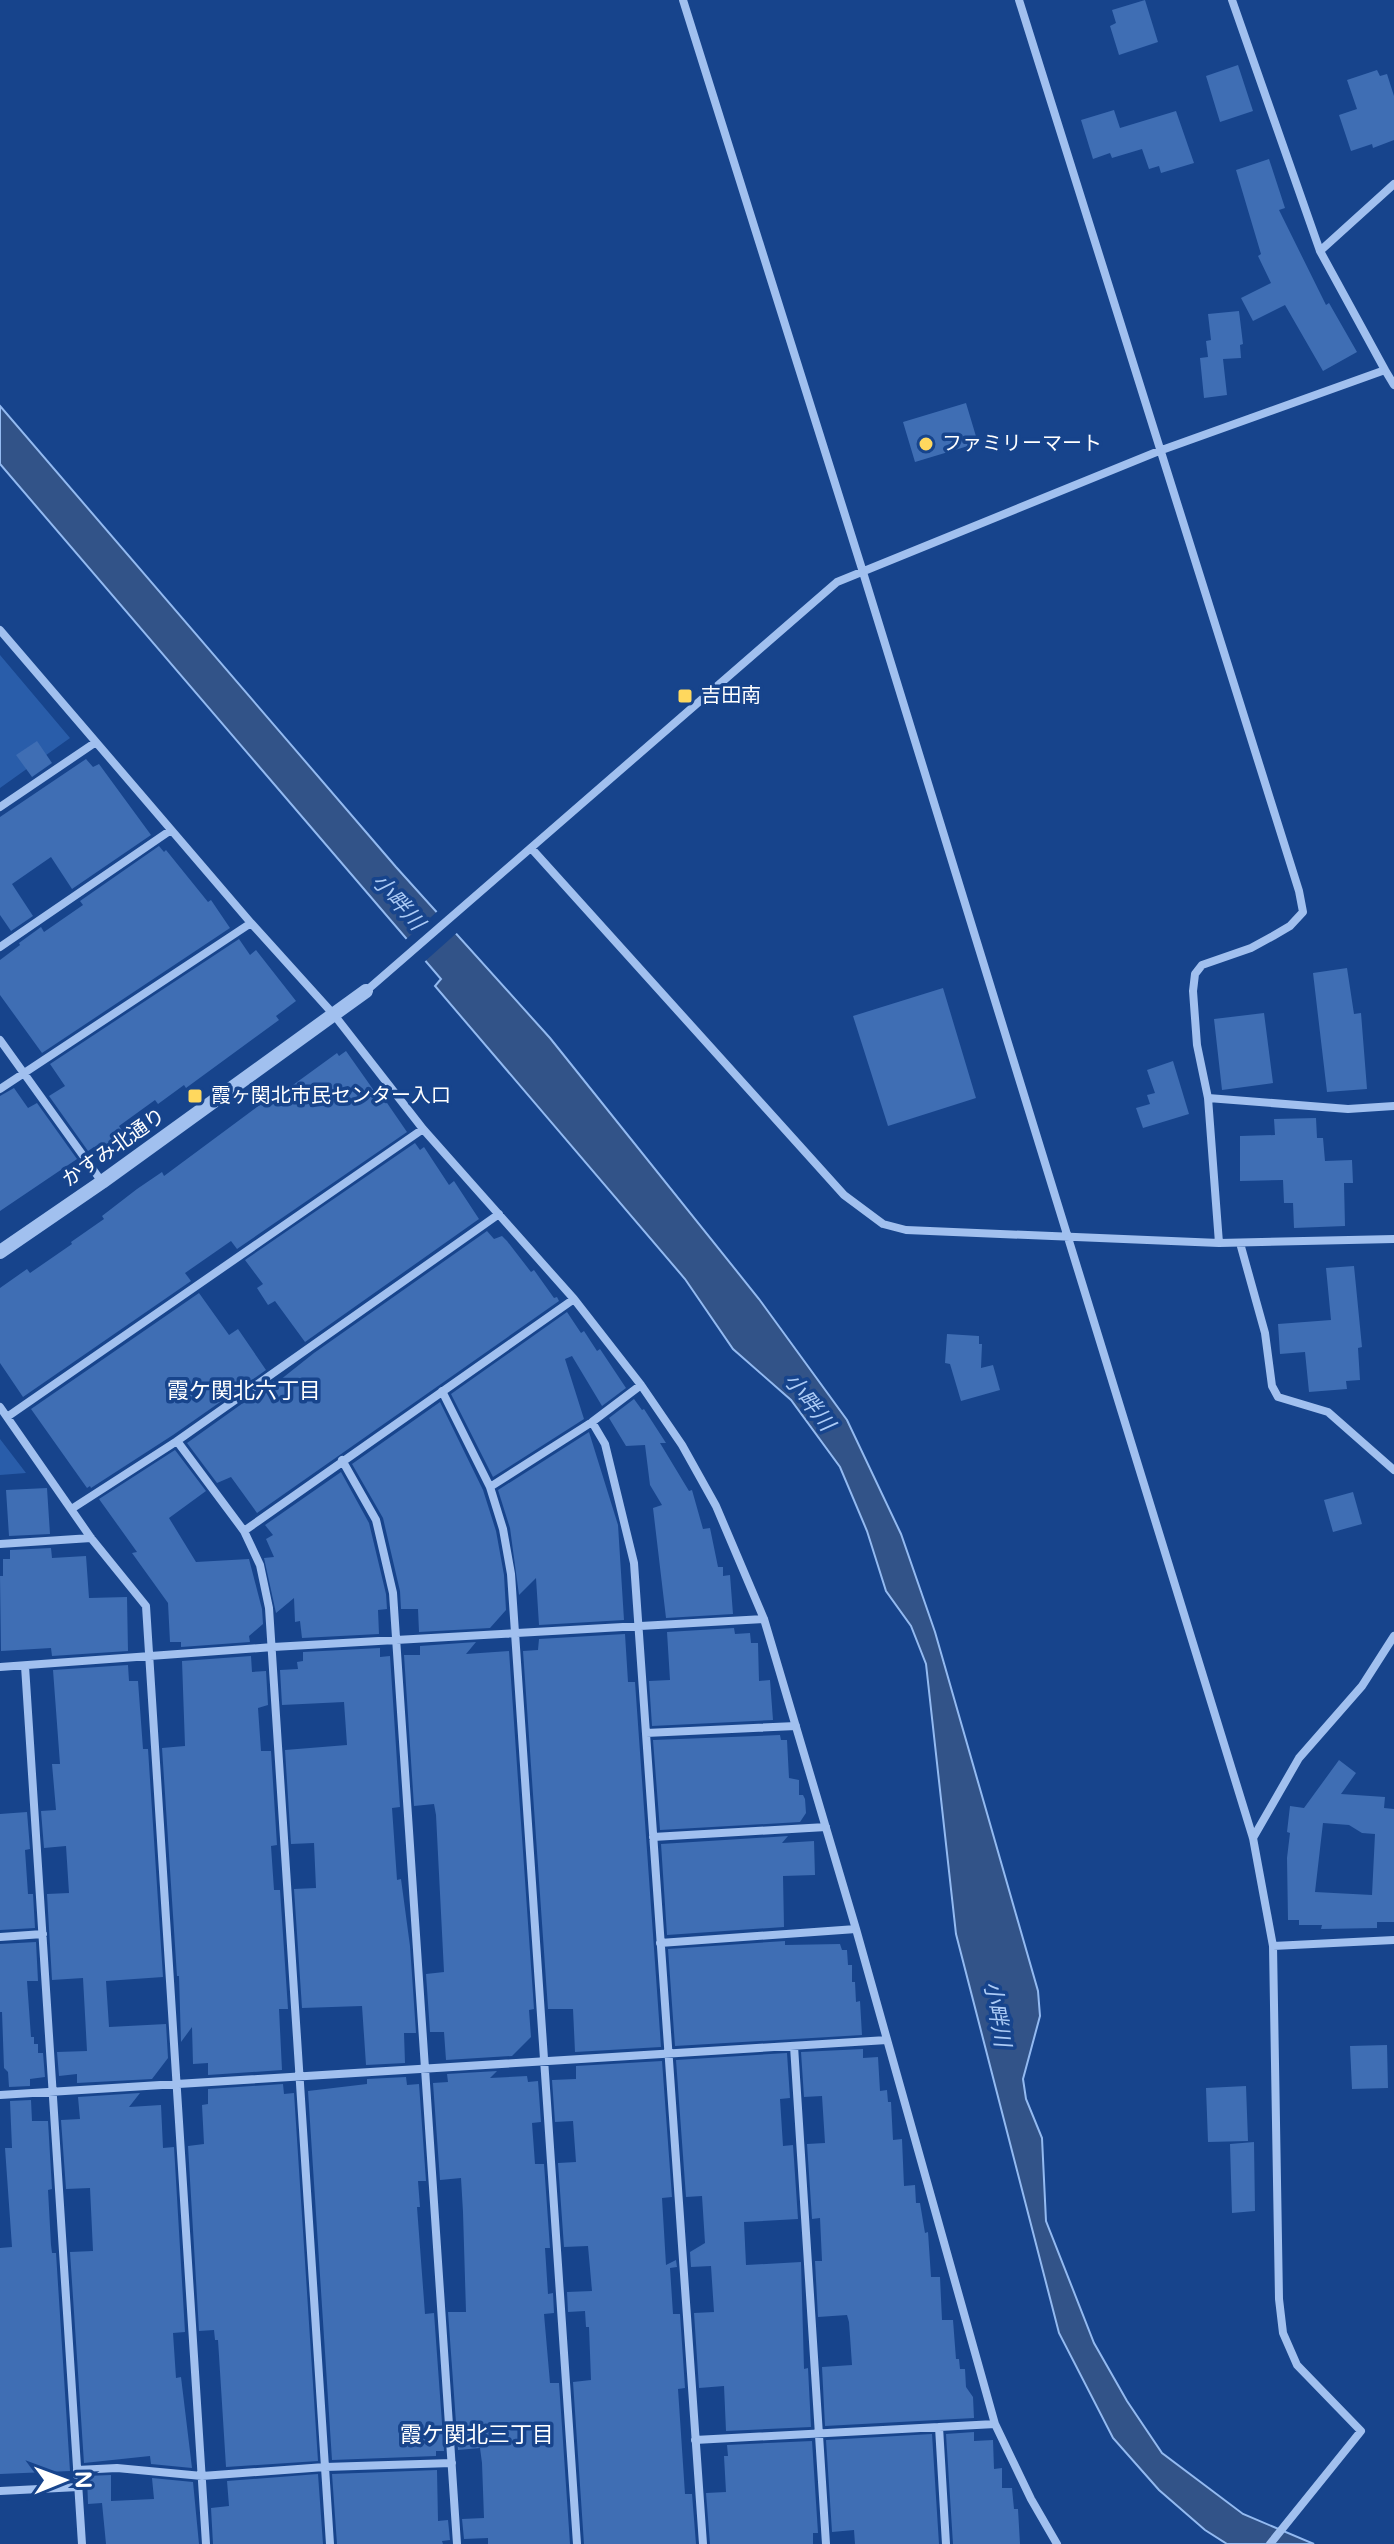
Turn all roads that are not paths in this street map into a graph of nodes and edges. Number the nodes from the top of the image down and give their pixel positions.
1 (683, 0) edge
2 (1019, 0) edge
3 (1232, 0) edge
4 (1394, 184) edge
5 (1320, 251) junction
6 (1385, 370) junction
7 (1394, 385) edge
8 (1159, 451) junction
9 (862, 569) junction
10 (0, 630) edge
11 (96, 742) junction
12 (0, 807) edge
13 (171, 830) junction
14 (531, 848) junction
15 (251, 923) junction
16 (0, 947) edge
17 (366, 991) joint
18 (335, 1016) junction
19 (0, 1040) edge
20 (24, 1073) junction
21 (0, 1089) edge
22 (1208, 1098) junction
23 (1394, 1106) edge
24 (423, 1129) junction
25 (102, 1182) junction
26 (499, 1214) junction
27 (1067, 1238) junction
28 (1394, 1239) edge
29 (1219, 1243) junction
30 (1240, 1243) junction
31 (0, 1252) edge
32 (574, 1299) junction
33 (641, 1385) junction
34 (442, 1391) junction
35 (0, 1407) edge
36 (7, 1417) junction
37 (592, 1422) junction
38 (177, 1441) junction
39 (342, 1460) junction
40 (1394, 1470) edge
41 (490, 1487) junction
42 (73, 1508) junction
43 (244, 1531) junction
44 (91, 1538) junction
45 (0, 1544) edge
46 (764, 1619) junction
47 (638, 1627) junction
48 (514, 1634) junction
49 (1394, 1636) edge
50 (397, 1641) junction
51 (273, 1647) junction
52 (150, 1655) junction
53 (25, 1666) junction
54 (0, 1667) edge
55 (796, 1726) junction
56 (646, 1733) junction
57 (826, 1827) junction
58 (653, 1837) junction
59 (1253, 1838) junction
60 (856, 1929) junction
61 (43, 1934) junction
62 (0, 1937) edge
63 (1394, 1940) edge
64 (660, 1943) junction
65 (1273, 1946) junction
66 (887, 2040) junction
67 (794, 2046) junction
68 (668, 2054) junction
69 (543, 2061) junction
70 (425, 2069) junction
71 (298, 2078) junction
72 (176, 2084) junction
73 (54, 2091) junction
74 (0, 2095) edge
75 (995, 2424) junction
76 (939, 2427) junction
77 (819, 2433) junction
78 (695, 2440) junction
79 (452, 2463) junction
80 (325, 2467) junction
81 (77, 2470) junction
82 (202, 2476) junction
83 (78, 2487) junction
84 (0, 2491) edge
85 (82, 2544) edge
86 (206, 2544) edge
87 (330, 2544) edge
88 (457, 2544) edge
89 (577, 2544) edge
90 (703, 2544) edge
91 (826, 2544) edge
92 (946, 2544) edge
93 (1057, 2544) edge
94 (1270, 2544) edge

1 - 9 street
2 - 8 street
3 - 5 street
4 - 5 street
5 - 6 street
6 - 7 street
6 - 8 street
8 - 9 street
8 - 22 street
9 - 14 street
9 - 27 street
10 - 11 street
11 - 12 street
11 - 13 street
13 - 15 street
13 - 16 street
14 - 17 street
14 - 27 street
15 - 18 street
15 - 20 street
17 - 18 street, かすみ北通り
18 - 24 street
18 - 25 street, かすみ北通り
19 - 20 street
20 - 21 street
20 - 25 street
22 - 23 street
22 - 29 street
24 - 26 street
24 - 36 street
25 - 31 street, かすみ北通り
26 - 32 street
26 - 38 street
27 - 29 street
27 - 59 street
28 - 30 street
29 - 30 street
30 - 40 street
32 - 33 street
32 - 34 street
33 - 37 street
33 - 46 street
34 - 39 street
34 - 41 street
35 - 36 street
36 - 42 street
37 - 41 street
37 - 47 street
38 - 42 street
38 - 43 street
39 - 43 street
39 - 50 street
41 - 48 street
42 - 44 street
43 - 51 street
44 - 45 street
44 - 52 street
46 - 47 street
46 - 55 street
47 - 48 street
47 - 56 street
48 - 50 street
48 - 69 street
49 - 59 street
50 - 51 street
50 - 70 street
51 - 52 street
51 - 71 street
52 - 53 street
52 - 72 street
53 - 54 street
53 - 61 street
55 - 56 street
55 - 57 street
56 - 58 street
57 - 58 street
57 - 60 street
58 - 64 street
59 - 65 street
60 - 64 street
60 - 66 street
61 - 62 street
61 - 73 street
63 - 65 street
64 - 68 street
65 - 94 street
66 - 67 street
66 - 75 street
67 - 68 street
67 - 77 street
68 - 69 street
68 - 78 street
69 - 70 street
69 - 89 street
70 - 71 street
70 - 79 street
71 - 72 street
71 - 80 street
72 - 73 street
72 - 82 street
73 - 74 street
73 - 81 street
75 - 76 street
75 - 93 street
76 - 77 street
76 - 92 street
77 - 78 street
77 - 91 street
78 - 90 street
79 - 80 street
79 - 88 street
80 - 82 street
80 - 87 street
81 - 82 street
81 - 83 street
82 - 86 street
83 - 84 street
83 - 85 street

